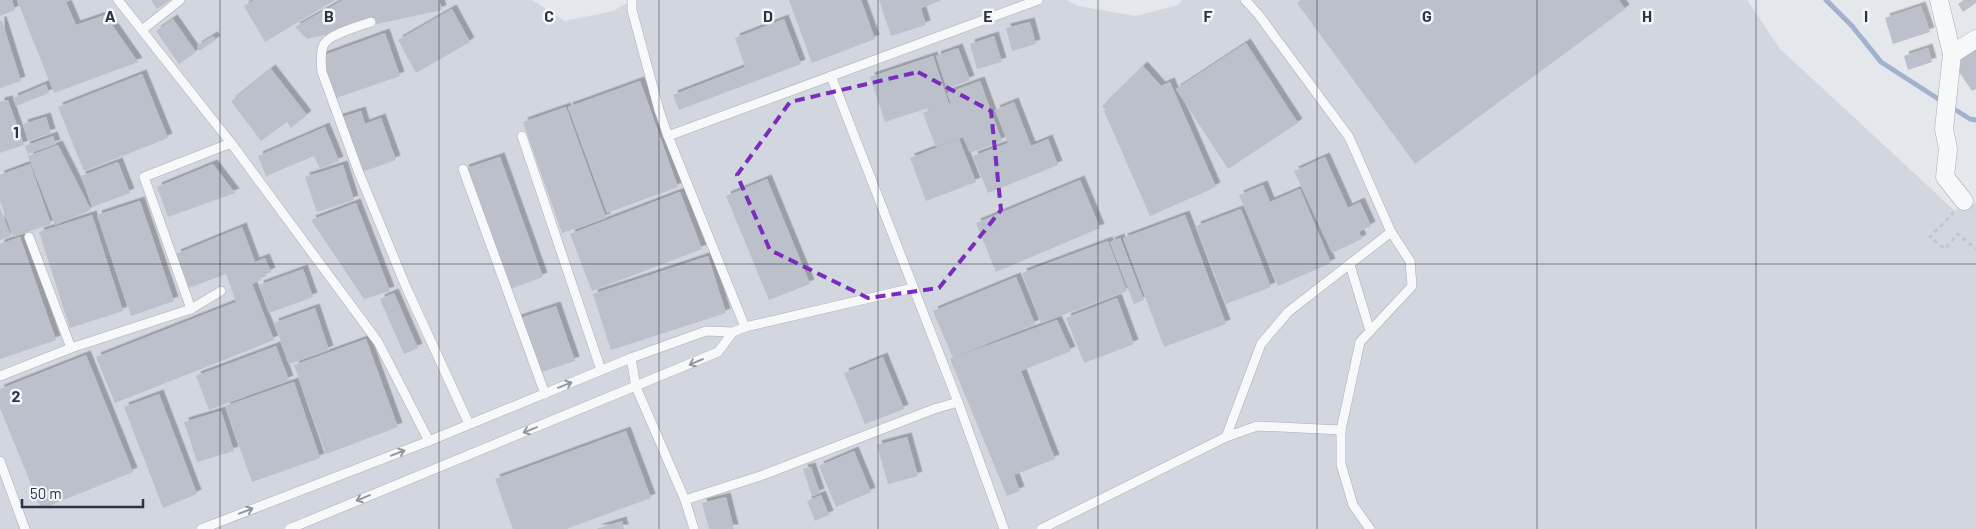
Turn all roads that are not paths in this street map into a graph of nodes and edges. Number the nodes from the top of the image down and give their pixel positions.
1 (118, 0) edge
2 (180, 0) edge
3 (632, 0) edge
4 (1038, 0) edge
5 (1245, 0) edge
6 (1939, 0) edge
7 (371, 22) dead end
8 (142, 30) junction
9 (1976, 39) edge
10 (1952, 54) junction
11 (832, 76) junction
12 (522, 136) dead end
13 (668, 136) junction
14 (231, 142) junction
15 (463, 169) dead end
16 (1964, 202) road end
17 (1391, 232) junction
18 (29, 237) dead end
19 (1350, 265) junction
20 (914, 288) junction
21 (221, 291) dead end
22 (190, 309) junction
23 (745, 326) junction
24 (1370, 331) junction
25 (732, 332) junction
26 (71, 348) junction
27 (631, 358) junction
28 (601, 370) junction
29 (0, 376) edge
30 (636, 387) junction
31 (545, 394) junction
32 (958, 402) junction
33 (469, 424) junction
34 (1341, 430) junction
35 (1226, 438) junction
36 (429, 441) junction
37 (0, 461) edge
38 (685, 500) junction
39 (25, 529) edge
40 (201, 529) edge
41 (289, 529) edge
42 (694, 529) edge
43 (1004, 529) edge
44 (1041, 529) edge
45 (1370, 529) edge

1 - 8 lane
2 - 8 lane
3 - 13 lane
4 - 11 lane
5 - 17 lane
6 - 10 street
7 - 33 lane
8 - 14 lane
9 - 10 street
10 - 16 street
11 - 13 lane
11 - 20 lane
12 - 28 lane
13 - 23 lane
14 - 22 lane
14 - 36 lane
15 - 31 lane
17 - 19 lane
17 - 24 lane
18 - 26 lane
19 - 24 lane
19 - 35 lane
20 - 23 lane
20 - 32 lane
21 - 22 lane
22 - 26 lane
23 - 25 lane
24 - 34 lane
25 - 27 lane
25 -> 30 lane
26 - 29 lane
27 - 28 lane
27 - 30 lane
31 -> 28 lane
30 - 38 lane
30 -> 41 lane
31 - 33 lane
32 - 38 lane
32 - 43 lane
33 - 36 lane
34 - 35 lane
34 - 45 lane
35 - 44 lane
40 -> 36 lane
37 - 39 lane
38 - 42 lane

